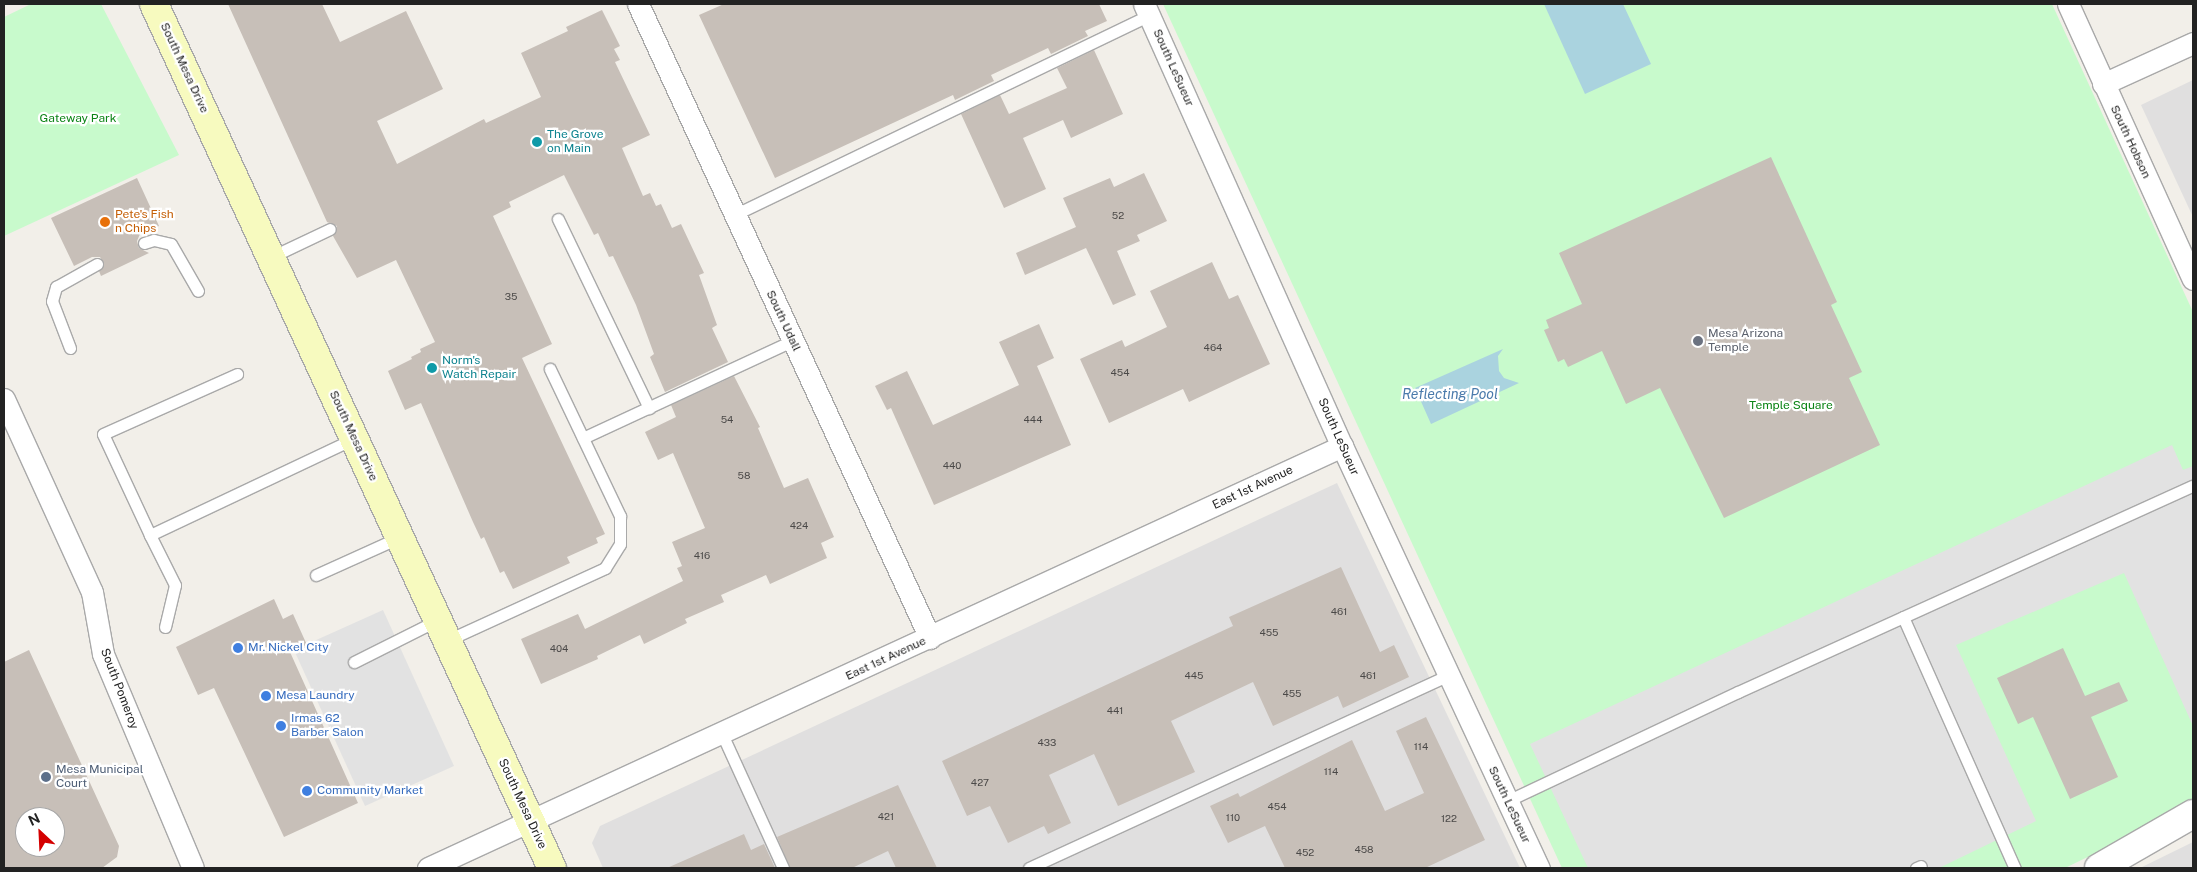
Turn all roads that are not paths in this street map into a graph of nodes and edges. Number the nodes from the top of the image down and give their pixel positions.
1 (154, 4) edge
2 (638, 4) edge
3 (2068, 4) edge
4 (1146, 10) edge
5 (2193, 43) edge
6 (2103, 84) junction
7 (734, 215) junction
8 (558, 219) dead end
9 (330, 229) dead end
10 (144, 242) dead end
11 (271, 257) junction
12 (97, 264) dead end
13 (2193, 279) edge
14 (198, 291) dead end
15 (792, 342) junction
16 (70, 348) dead end
17 (550, 369) dead end
18 (237, 374) dead end
19 (4, 399) edge
20 (649, 408) junction
21 (355, 438) junction
22 (583, 438) junction
23 (1342, 446) junction
24 (2193, 486) edge
25 (150, 535) junction
26 (400, 537) junction
27 (316, 575) dead end
28 (1903, 618) junction
29 (165, 627) dead end
30 (443, 630) junction
31 (930, 638) junction
32 (354, 662) dead end
33 (1448, 674) junction
34 (722, 734) junction
35 (1507, 802) junction
36 (2193, 815) edge
37 (531, 822) junction
38 (193, 868) edge
39 (428, 868) edge
40 (552, 868) edge
41 (783, 868) edge
42 (1029, 868) edge
43 (1539, 868) edge
44 (2015, 868) edge
45 (2099, 868) edge

1 - 11 main road, South Mesa Drive
2 - 7 street, South Udall
3 - 6 street, South Hobson
4 - 7 lane
4 - 23 street, South LeSueur
5 - 6 street
6 - 13 street, South Hobson
7 - 15 street, South Udall
8 - 20 lane
9 - 11 lane
10 - 14 lane
11 - 21 main road, South Mesa Drive
12 - 16 lane
15 - 20 lane
15 - 31 street, South Udall
17 - 22 lane
18 - 25 lane
19 - 38 street, South Pomeroy
20 - 22 lane
21 - 25 lane
21 - 26 main road, South Mesa Drive
22 - 30 lane
23 - 31 street, East 1st Avenue
23 - 33 street, South LeSueur
24 - 28 lane
25 - 29 lane
26 - 27 lane
26 - 30 main road, South Mesa Drive
28 - 35 lane
28 - 44 lane
30 - 32 lane
30 - 37 main road, South Mesa Drive
31 - 34 street, East 1st Avenue
33 - 35 street, South LeSueur
33 - 42 lane
34 - 37 street, East 1st Avenue
34 - 41 lane
35 - 43 street, South LeSueur
36 - 45 street
37 - 39 street, East 1st Avenue
37 - 40 main road, South Mesa Drive

